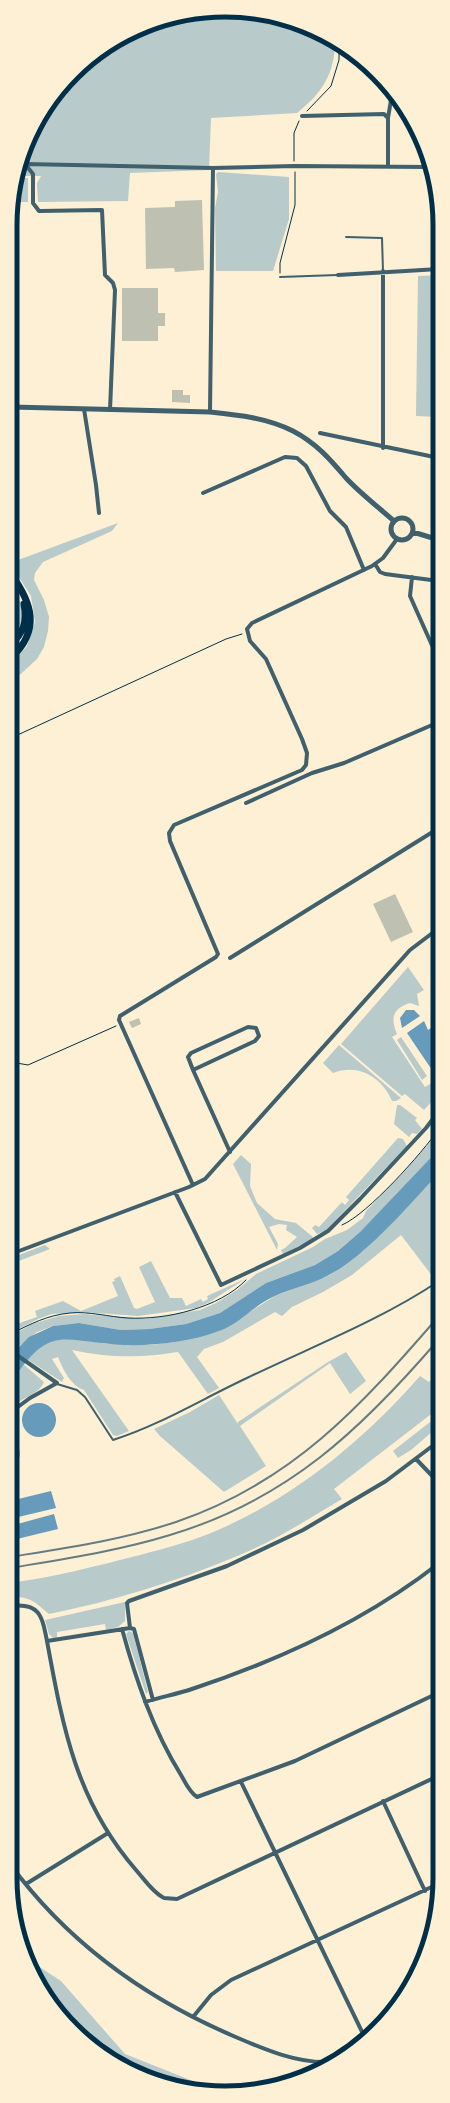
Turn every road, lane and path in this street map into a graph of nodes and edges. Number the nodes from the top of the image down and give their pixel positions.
1 (339, 51) edge
2 (391, 99) edge
3 (302, 116) junction
4 (388, 118) junction
5 (26, 164) edge
6 (26, 166) edge
7 (294, 166) junction
8 (388, 167) junction
9 (425, 167) edge
10 (213, 168) junction
11 (346, 237) dead end
12 (433, 269) edge
13 (383, 271) junction
14 (338, 275) joint
15 (280, 277) joint
16 (17, 407) edge
17 (84, 409) junction
18 (110, 410) junction
19 (210, 412) junction
20 (320, 433) dead end
21 (383, 448) junction
22 (433, 457) edge
23 (203, 493) dead end
24 (99, 513) dead end
25 (394, 521) junction
26 (413, 532) junction
27 (433, 538) edge
28 (397, 539) junction
29 (375, 564) junction
30 (364, 570) junction
31 (412, 577) junction
32 (433, 580) edge
33 (17, 583) edge
34 (17, 588) edge
35 (246, 633) junction
36 (17, 636) edge
37 (433, 647) edge
38 (17, 651) edge
39 (433, 725) edge
40 (17, 735) edge
41 (246, 803) dead end
42 (433, 832) edge
43 (433, 932) edge
44 (230, 958) dead end
45 (121, 1024) junction
46 (17, 1063) edge
47 (193, 1070) junction
48 (433, 1119) edge
49 (433, 1138) edge
50 (230, 1152) junction
51 (193, 1185) junction
52 (175, 1192) junction
53 (332, 1227) junction
54 (17, 1252) edge
55 (245, 1281) dead end
56 (433, 1285) edge
57 (17, 1331) edge
58 (17, 1355) edge
59 (57, 1384) junction
60 (17, 1407) edge
61 (433, 1446) edge
62 (416, 1459) junction
63 (433, 1478) edge
64 (433, 1568) edge
65 (17, 1606) edge
66 (130, 1628) junction
67 (122, 1629) junction
68 (47, 1641) junction
69 (433, 1695) edge
70 (153, 1700) junction
71 (145, 1702) junction
72 (433, 1778) edge
73 (241, 1782) junction
74 (383, 1801) junction
75 (108, 1833) junction
76 (274, 1852) junction
77 (17, 1873) edge
78 (26, 1884) junction
79 (433, 1886) edge
80 (426, 1890) junction
81 (317, 1940) junction
82 (193, 2017) junction
83 (363, 2033) edge
84 (323, 2062) edge

1 - 3 path
2 - 4 street
3 - 4 street
3 - 7 path
4 - 8 street
5 - 10 street
6 - 18 street
7 - 8 street
7 - 10 street
7 - 15 path
8 - 9 street
10 - 19 street
11 - 13 lane
12 - 13 street
13 - 14 street
13 - 21 street
14 - 15 lane
16 - 17 street
17 - 18 street
17 - 24 street
18 - 19 street
19 - 25 street
20 - 21 street
21 - 22 street
23 - 30 street
25 - 26 street
25 - 28 street
26 - 27 street
26 - 28 street
28 - 29 street
29 - 30 street
29 - 31 street
30 - 35 street
31 - 32 street
31 - 37 street
33 - 38 highway
34 - 36 highway
35 - 40 path
35 - 45 street
39 - 41 street
42 - 44 street
43 - 50 street
45 - 46 path
45 - 51 street
47 - 47 street
47 - 50 street
48 - 53 street
49 - 53 path
50 - 51 street
51 - 52 street
52 - 53 street
52 - 54 street
55 - 57 path
56 - 59 lane
58 - 59 street
59 - 60 street
61 - 62 street
62 - 63 street
62 - 66 street
64 - 70 street
65 - 68 street
66 - 67 street
66 - 70 street
67 - 68 street
67 - 71 street
68 - 75 street
69 - 73 street
70 - 71 street
71 - 73 street
72 - 74 street
73 - 76 street
74 - 76 street
74 - 80 street
75 - 76 street
75 - 78 street
76 - 81 street
77 - 78 street
78 - 82 street
79 - 80 street
80 - 81 street
81 - 82 street
81 - 83 street
82 - 84 street

